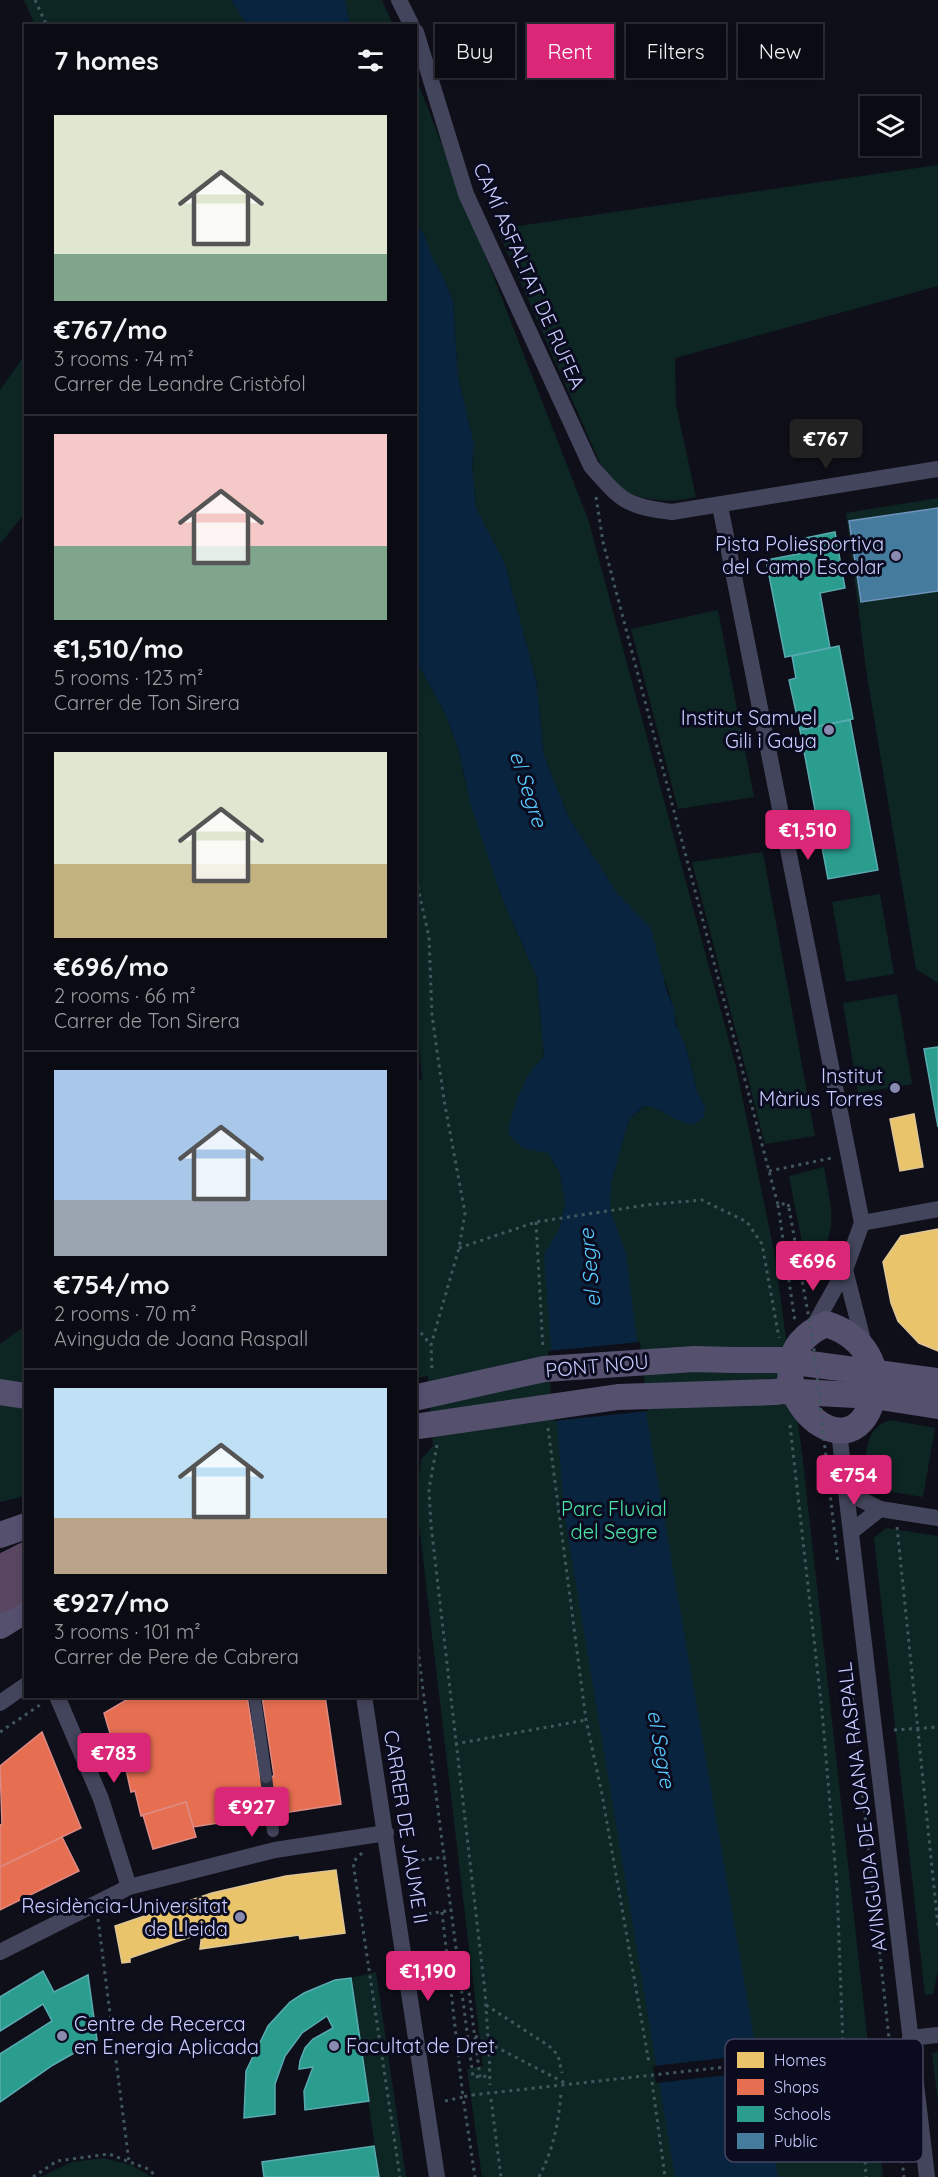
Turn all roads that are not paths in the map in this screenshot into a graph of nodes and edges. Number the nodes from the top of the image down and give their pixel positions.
1 (399, 0) edge
2 (411, 24) edge
3 (417, 35) edge
4 (938, 469) edge
5 (720, 506) junction
6 (938, 1209) edge
7 (862, 1223) junction
8 (845, 1270) junction
9 (804, 1330) junction
10 (785, 1361) junction
11 (871, 1372) junction
12 (938, 1382) edge
13 (422, 1391) edge
14 (785, 1391) junction
15 (0, 1392) edge
16 (24, 1396) edge
17 (938, 1406) edge
18 (424, 1432) edge
19 (839, 1432) junction
20 (846, 1492) junction
21 (880, 1509) junction
22 (938, 1518) edge
23 (24, 1527) edge
24 (851, 1532) junction
25 (0, 1535) edge
26 (24, 1558) edge
27 (0, 1570) edge
28 (24, 1588) edge
29 (11, 1616) edge
30 (24, 1686) edge
31 (364, 1698) edge
32 (51, 1699) edge
33 (255, 1700) dead end
34 (0, 1703) edge
35 (266, 1777) tunnel mouth
36 (271, 1815) tunnel mouth
37 (273, 1831) dead end
38 (386, 1833) junction
39 (129, 1887) junction
40 (0, 1952) edge
41 (938, 2035) edge
42 (910, 2038) joint
43 (923, 2144) edge
44 (437, 2177) edge
45 (927, 2177) edge

1 - 2 street
3 - 5 street, CAMÍ ASFALTAT DE RUFEA
4 - 5 street, CAMÍ ASFALTAT DE RUFEA
5 - 7 street
6 - 7 street
7 - 8 street
8 - 9 street
8 - 11 street
9 - 10 main road
9 - 11 main road
10 - 11 main road, PONT NOU
10 - 13 main road, PONT NOU, bridge
10 - 14 main road
11 - 12 main road
11 - 14 main road, PONT NOU
11 - 17 main road
11 - 19 main road
14 - 18 main road, PONT NOU, bridge
14 - 19 main road
15 - 16 main road
19 - 20 street, AVINGUDA DE JOANA RASPALL
20 - 21 street
20 - 24 street, AVINGUDA DE JOANA RASPALL
21 - 22 street
21 - 24 street
23 - 25 main road
24 - 42 street, AVINGUDA DE JOANA RASPALL
26 - 27 highway
28 - 29 highway
30 - 34 street
31 - 38 street, CARRER DE JAUME II
32 - 39 street
33 - 35 street
36 - 37 street
38 - 39 street
38 - 44 street, CARRER DE JAUME II
39 - 40 street
41 - 42 street
43 - 45 street, AVINGUDA DE JOANA RASPALL

